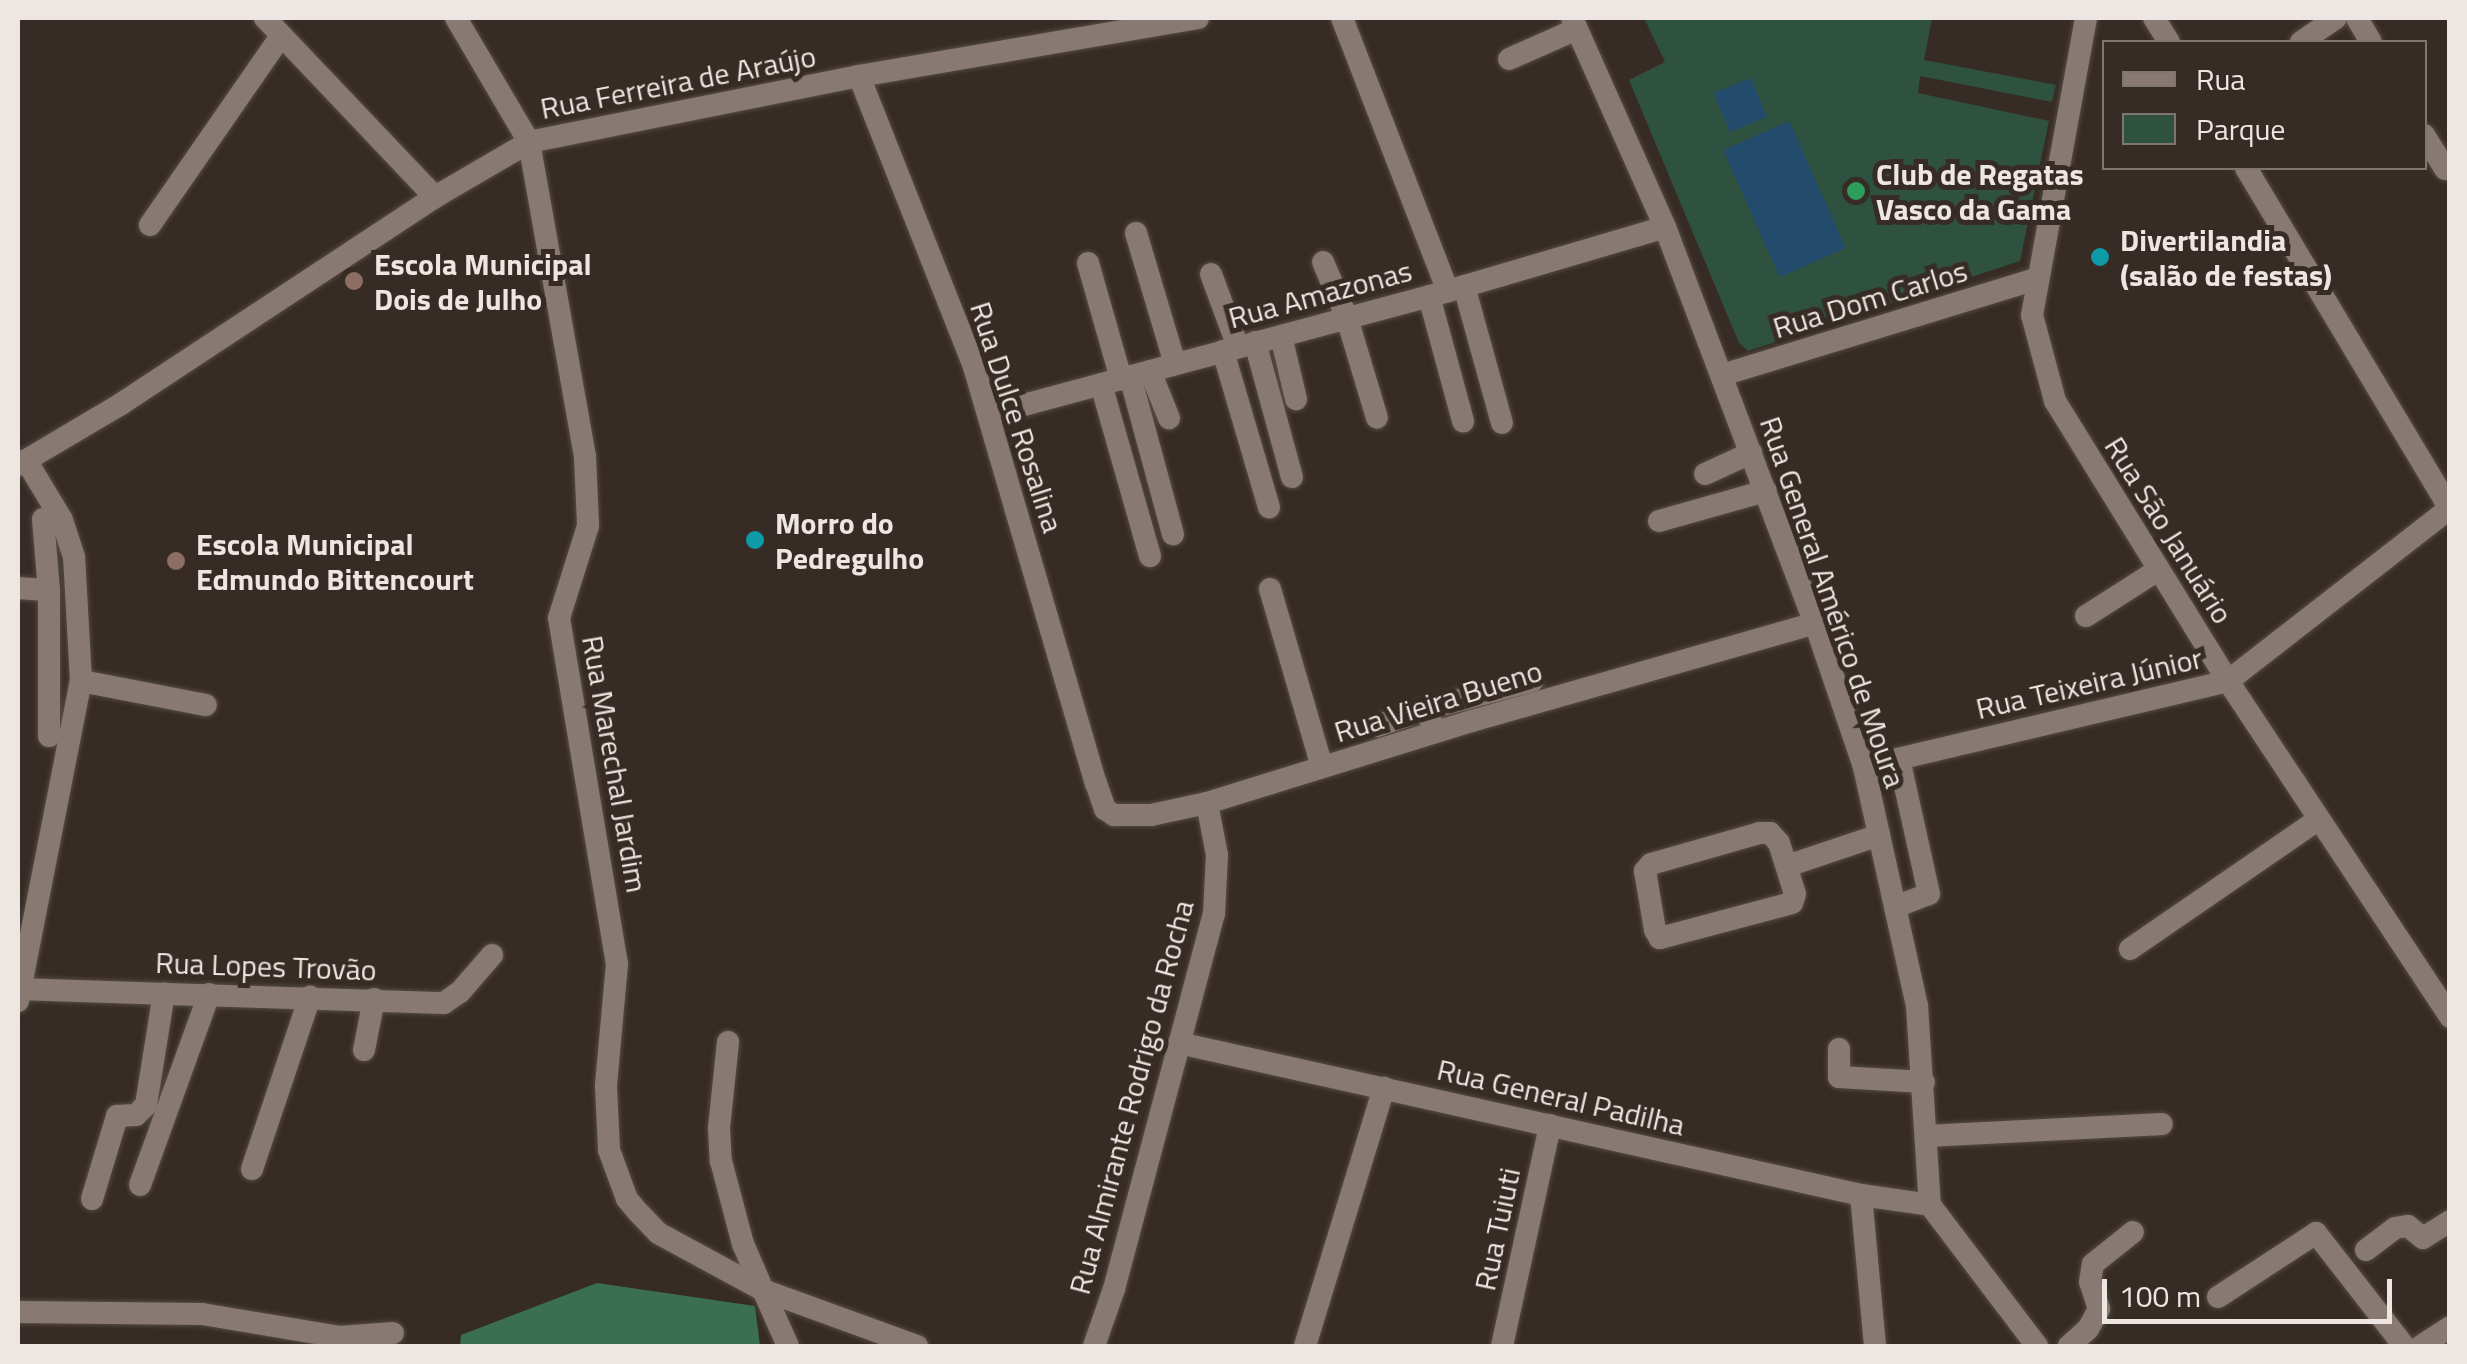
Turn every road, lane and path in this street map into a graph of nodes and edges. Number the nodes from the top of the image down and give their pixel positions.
1 (265, 18) edge
2 (456, 18) edge
3 (1198, 18) edge
4 (1342, 18) edge
5 (2086, 18) edge
6 (2154, 18) edge
7 (2336, 18) edge
8 (2357, 18) edge
9 (1575, 23) edge
10 (281, 36) junction
11 (2168, 40) edge
12 (2304, 40) edge
13 (2370, 40) edge
14 (1509, 59) dead end
15 (859, 76) junction
16 (2427, 139) edge
17 (529, 142) junction
18 (2444, 169) dead end
19 (2247, 170) edge
20 (435, 197) junction
21 (150, 225) dead end
22 (1665, 227) junction
23 (1136, 233) dead end
24 (1322, 262) dead end
25 (1088, 263) dead end
26 (1211, 274) dead end
27 (2036, 278) junction
28 (1447, 291) junction
29 (1347, 318) junction
30 (1281, 336) junction
31 (1239, 347) junction
32 (1175, 364) junction
33 (1722, 376) junction
34 (1126, 378) junction
35 (1296, 399) dead end
36 (990, 414) junction
37 (1169, 418) dead end
38 (1377, 418) dead end
39 (1463, 421) dead end
40 (1502, 423) dead end
41 (1752, 453) junction
42 (22, 462) edge
43 (1704, 474) dead end
44 (1292, 477) dead end
45 (1766, 492) junction
46 (1269, 507) dead end
47 (2449, 508) edge
48 (43, 519) dead end
49 (1659, 521) dead end
50 (1174, 534) dead end
51 (1150, 556) dead end
52 (2158, 570) junction
53 (18, 588) edge
54 (1270, 589) dead end
55 (49, 590) junction
56 (2086, 616) dead end
57 (1815, 623) junction
58 (1532, 680) dead end
59 (81, 681) junction
60 (2228, 681) junction
61 (206, 705) dead end
62 (1431, 721) junction
63 (1377, 726) dead end
64 (48, 736) dead end
65 (1899, 759) junction
66 (1322, 767) junction
67 (1864, 767) junction
68 (1096, 783) joint
69 (1207, 803) junction
70 (2318, 819) junction
71 (1879, 835) junction
72 (1786, 866) junction
73 (1895, 907) junction
74 (2130, 949) dead end
75 (492, 955) dead end
76 (19, 993) edge
77 (164, 993) junction
78 (209, 994) junction
79 (310, 997) junction
80 (374, 999) junction
81 (2448, 1009) edge
82 (728, 1042) dead end
83 (1179, 1043) junction
84 (1839, 1049) dead end
85 (364, 1050) dead end
86 (1924, 1082) junction
87 (1384, 1088) junction
88 (1550, 1124) junction
89 (2162, 1124) dead end
90 (1927, 1136) junction
91 (252, 1169) dead end
92 (140, 1185) dead end
93 (1861, 1196) junction
94 (92, 1199) dead end
95 (1930, 1205) junction
96 (2450, 1222) edge
97 (2133, 1232) dead end
98 (2366, 1250) dead end
99 (762, 1290) junction
100 (2218, 1297) dead end
101 (18, 1312) edge
102 (2450, 1327) edge
103 (393, 1333) dead end
104 (788, 1346) edge
105 (917, 1346) edge
106 (1094, 1346) edge
107 (1305, 1346) edge
108 (1502, 1346) edge
109 (1875, 1346) edge
110 (2038, 1346) edge
111 (2069, 1346) edge
112 (2404, 1346) edge
113 (2421, 1346) edge

1 - 10 street
2 - 17 street, Rua Marechal Jardim
3 - 15 street, Rua Ferreira de Araújo
4 - 28 street
5 - 27 street, Rua São Januário
6 - 11 street
7 - 12 street
8 - 13 street
9 - 14 street
9 - 22 street, Rua General Américo de Moura
10 - 20 street
10 - 21 street
15 - 17 street, Rua Ferreira de Araújo
15 - 36 street, Rua Dulce Rosalina
16 - 18 street
17 - 20 street, Rua Ferreira de Araújo
17 - 99 street, Rua Marechal Jardim
19 - 47 street
20 - 42 street, Rua Ferreira de Araújo
22 - 28 street, Rua Amazonas
22 - 33 street, Rua General Américo de Moura
23 - 32 street
24 - 29 street
25 - 34 street
26 - 31 street
27 - 33 street, Rua Dom Carlos
27 - 52 street, Rua São Januário
28 - 29 street, Rua Amazonas
28 - 39 street
28 - 40 street
29 - 30 street, Rua Amazonas
29 - 38 street
30 - 31 street, Rua Amazonas
30 - 35 street
31 - 32 street, Rua Amazonas
31 - 44 street
31 - 46 street
32 - 34 street, Rua Amazonas
33 - 41 street, Rua General Américo de Moura
34 - 36 street, Rua Amazonas
34 - 37 street
34 - 50 street
34 - 51 street
36 - 68 street, Rua Dulce Rosalina
41 - 43 street
41 - 45 street, Rua General Américo de Moura
42 - 59 street
45 - 49 street
45 - 57 street, Rua General Américo de Moura
47 - 60 street, Rua Teixeira Júnior
48 - 55 street
52 - 56 street
52 - 60 street, Rua São Januário
53 - 55 street
54 - 66 street
55 - 64 street
57 - 62 street, Rua Vieira Bueno
57 - 67 street, Rua General Américo de Moura
58 - 62 street
59 - 61 street
59 - 76 street
60 - 65 street, Rua Teixeira Júnior
60 - 70 street, Rua São Januário
62 - 63 street
62 - 66 street, Rua Vieira Bueno
65 - 67 street, Rua Teixeira Júnior
65 - 73 street
66 - 69 street, Rua Vieira Bueno
67 - 71 street, Rua General Américo de Moura
68 - 69 street, Rua Vieira Bueno
69 - 83 street, Rua Almirante Rodrigo da Rocha
70 - 74 street
70 - 81 street, Rua São Januário
71 - 72 street
71 - 73 street, Rua General Américo de Moura
72 - 72 street
73 - 86 street, Rua General Américo de Moura
75 - 80 street, Rua Lopes Trovão
76 - 77 street, Rua Lopes Trovão
77 - 78 street, Rua Lopes Trovão
77 - 94 street
78 - 79 street, Rua Lopes Trovão
78 - 92 street
79 - 80 street, Rua Lopes Trovão
79 - 91 street
80 - 85 street
82 - 99 street
83 - 87 street, Rua General Padilha
83 - 106 street, Rua Almirante Rodrigo da Rocha
84 - 86 street
86 - 90 street, Rua General Américo de Moura
87 - 88 street, Rua General Padilha
87 - 107 street
88 - 93 street, Rua General Padilha
88 - 108 street, Rua Tuiuti
89 - 90 street
90 - 95 street, Rua General Américo de Moura
93 - 95 street, Rua General Padilha
93 - 109 street
95 - 110 street
96 - 98 street
97 - 111 street
99 - 104 street
99 - 105 street, Rua Marechal Jardim
100 - 112 street
101 - 103 street
102 - 113 street

